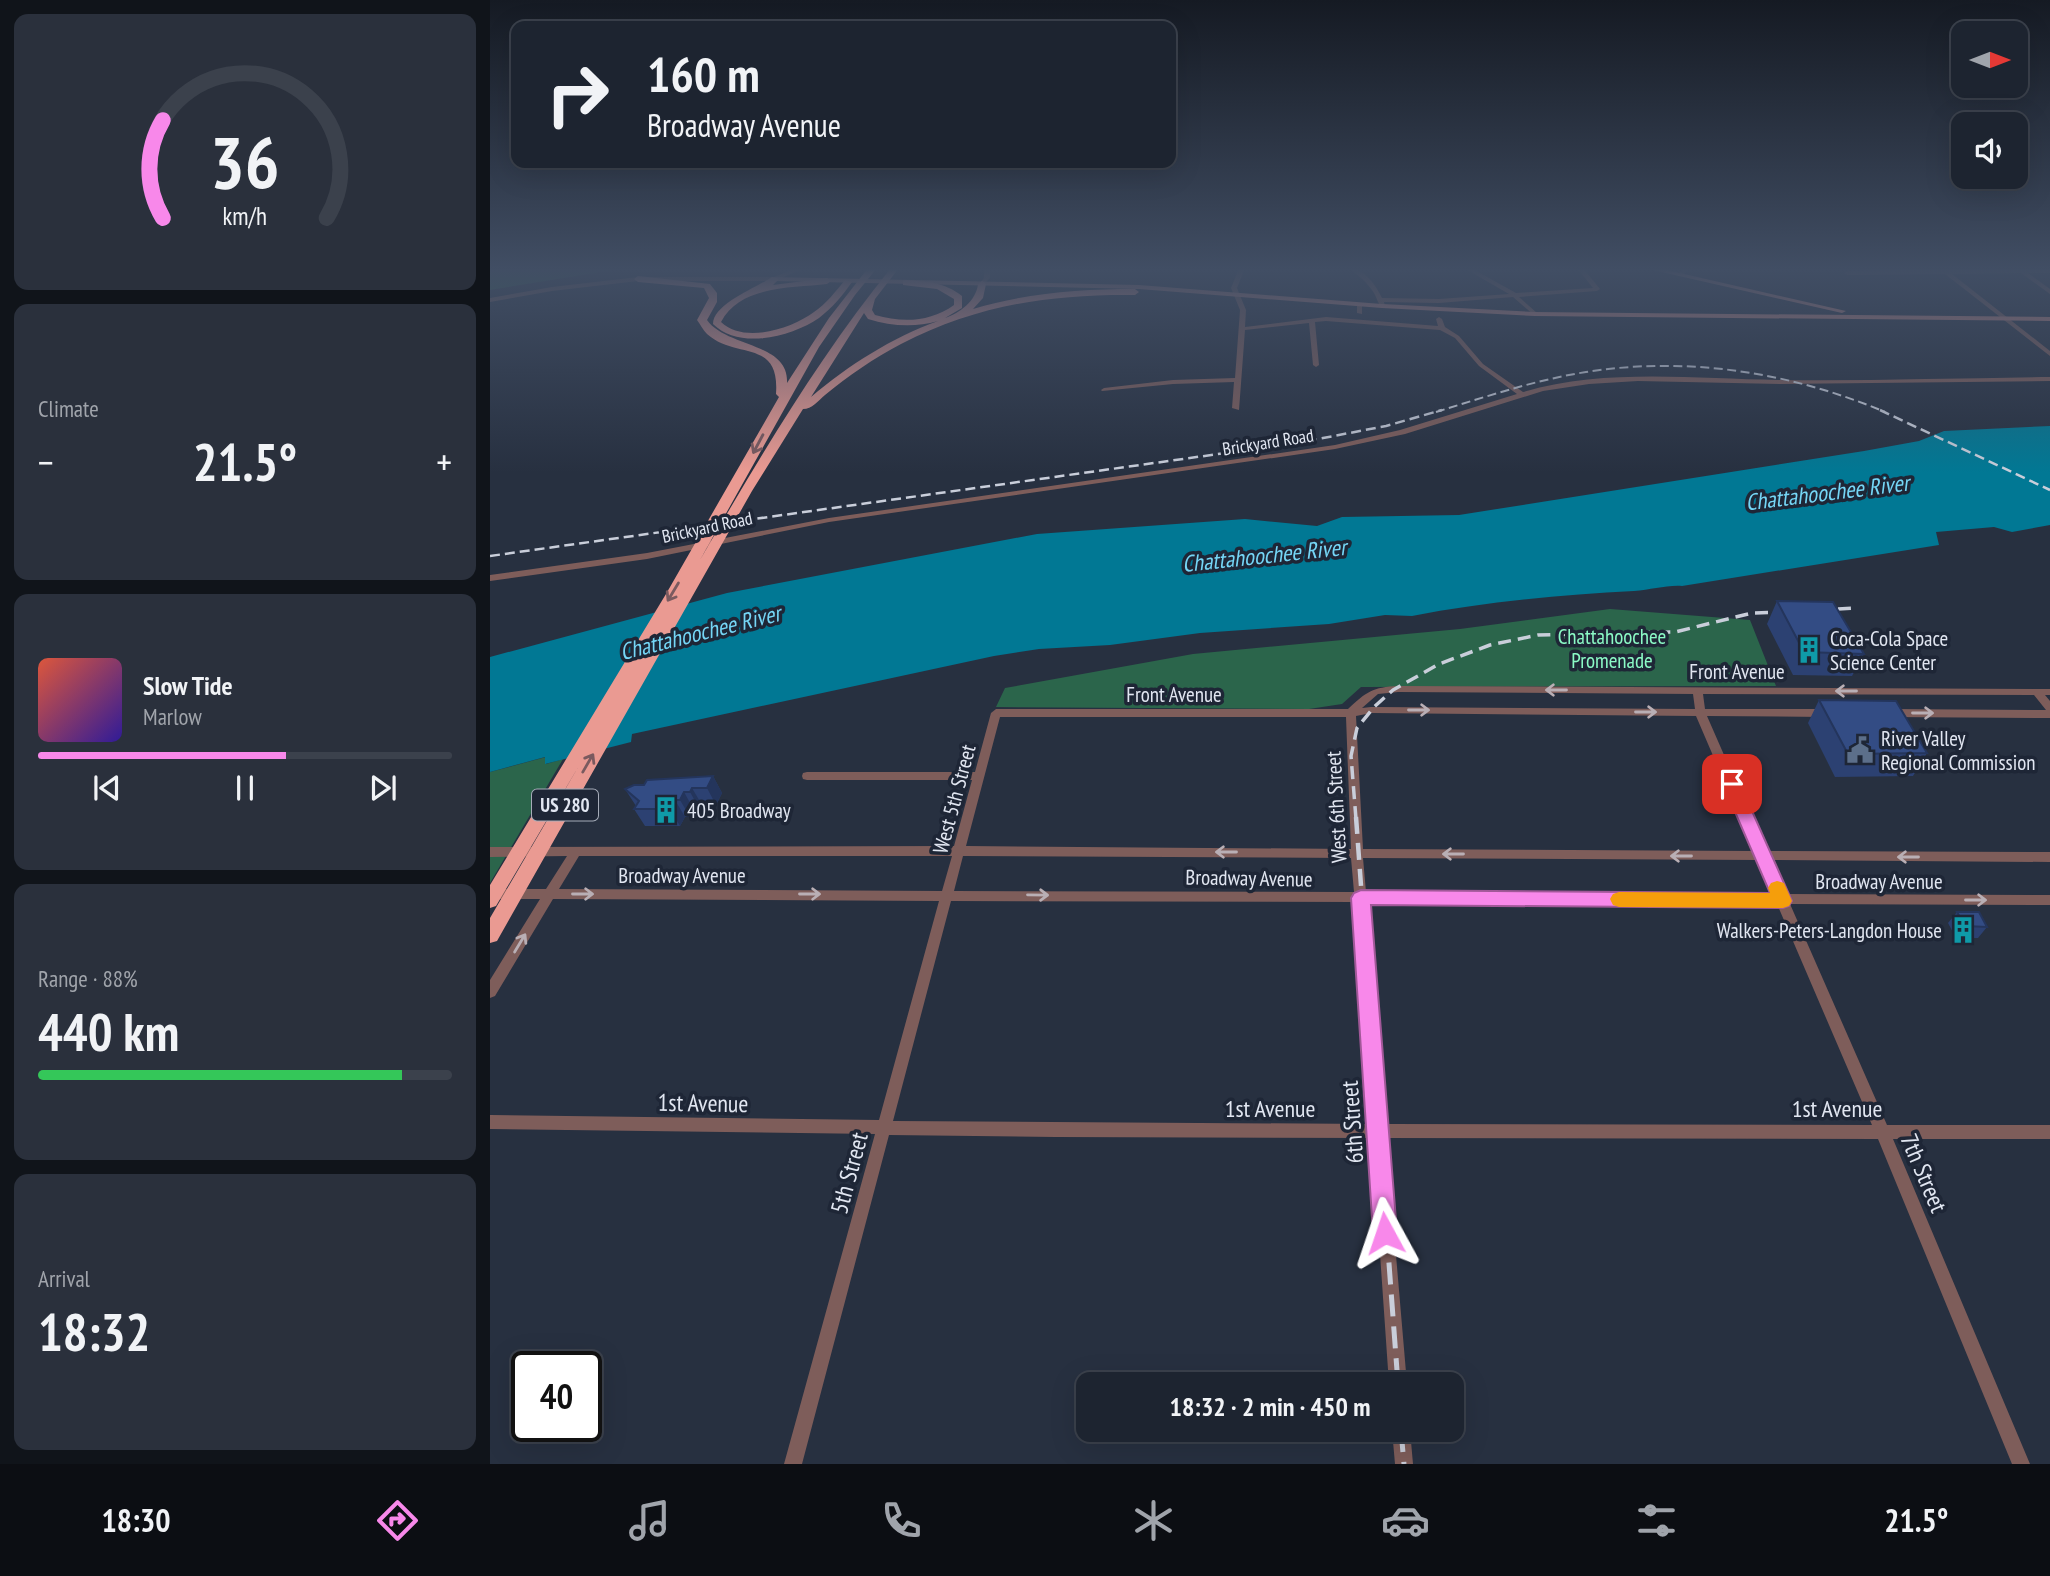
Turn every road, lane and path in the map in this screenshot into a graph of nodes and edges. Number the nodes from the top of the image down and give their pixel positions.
1 (717, 336) edge
2 (819, 336) edge
3 (843, 336) edge
4 (911, 336) edge
5 (1241, 336) edge
6 (1313, 336) edge
7 (1456, 336) edge
8 (2029, 336) edge
9 (2050, 354) edge
10 (1316, 365) dead end
11 (2050, 379) edge
12 (1238, 380) junction
13 (1104, 390) dead end
14 (1521, 394) junction
15 (778, 407) junction
16 (1236, 408) dead end
17 (788, 422) junction
18 (739, 491) junction
19 (490, 578) edge
20 (1698, 690) junction
21 (2036, 692) junction
22 (2050, 692) edge
23 (2050, 711) edge
24 (1700, 712) junction
25 (996, 713) joint
26 (1351, 713) junction
27 (1835, 713) edge
28 (1875, 713) edge
29 (807, 776) dead end
30 (981, 776) junction
31 (959, 850) junction
32 (490, 852) edge
33 (576, 852) junction
34 (1357, 853) junction
35 (1764, 857) junction
36 (2050, 857) edge
37 (490, 894) edge
38 (550, 894) junction
39 (947, 894) junction
40 (1361, 898) junction
41 (2050, 900) edge
42 (490, 901) edge
43 (1783, 901) junction
44 (492, 932) edge
45 (490, 992) edge
46 (490, 1122) edge
47 (884, 1129) junction
48 (1377, 1131) junction
49 (1882, 1131) junction
50 (2050, 1132) edge
51 (1397, 1372) edge
52 (1402, 1442) edge
53 (793, 1464) edge
54 (1404, 1464) edge
55 (2021, 1464) edge

1 - 15 highway
2 - 15 highway, US 280
3 - 17 highway, US 280
4 - 17 highway
5 - 12 street
6 - 10 street
7 - 14 street
8 - 9 street
11 - 14 street, Brickyard Road
12 - 13 street
12 - 16 street
14 - 19 street, Brickyard Road
15 -> 18 highway, US 280
17 - 18 highway, US 280
18 -> 42 highway, US 280
44 -> 18 highway, US 280
21 -> 20 street, Front Avenue
20 - 24 street, 7th Street
20 -> 26 street, Front Avenue
21 - 22 street, Front Avenue
21 - 23 street
28 -> 23 street
26 -> 24 street, Front Avenue
24 - 27 street, Front Avenue
24 - 35 street, 7th Street
25 - 26 street, Front Avenue
25 - 30 street, West 5th Street
26 - 34 street, West 6th Street
29 - 30 street
30 - 31 street, West 5th Street
31 - 33 street, Broadway Avenue
34 -> 31 street, Broadway Avenue
31 - 39 street, West 5th Street
32 - 33 street, Broadway Avenue
33 - 38 street
35 -> 34 street, Broadway Avenue
34 - 40 street, West 6th Street
36 -> 35 street, Broadway Avenue
35 - 43 street, 7th Street
37 - 38 street, Broadway Avenue
38 -> 39 street, Broadway Avenue
45 -> 38 street
39 -> 40 street, Broadway Avenue
39 - 47 street, 5th Street
40 - 43 street, Broadway Avenue
40 - 48 street, 6th Street
43 -> 41 street, Broadway Avenue
43 - 49 street, 7th Street
46 - 47 street, 1st Avenue
47 - 48 street, 1st Avenue
47 - 53 street, 5th Street
48 - 49 street, 1st Avenue
48 - 51 street, 6th Street
49 - 50 street, 1st Avenue
49 - 55 street, 7th Street
52 - 54 street

